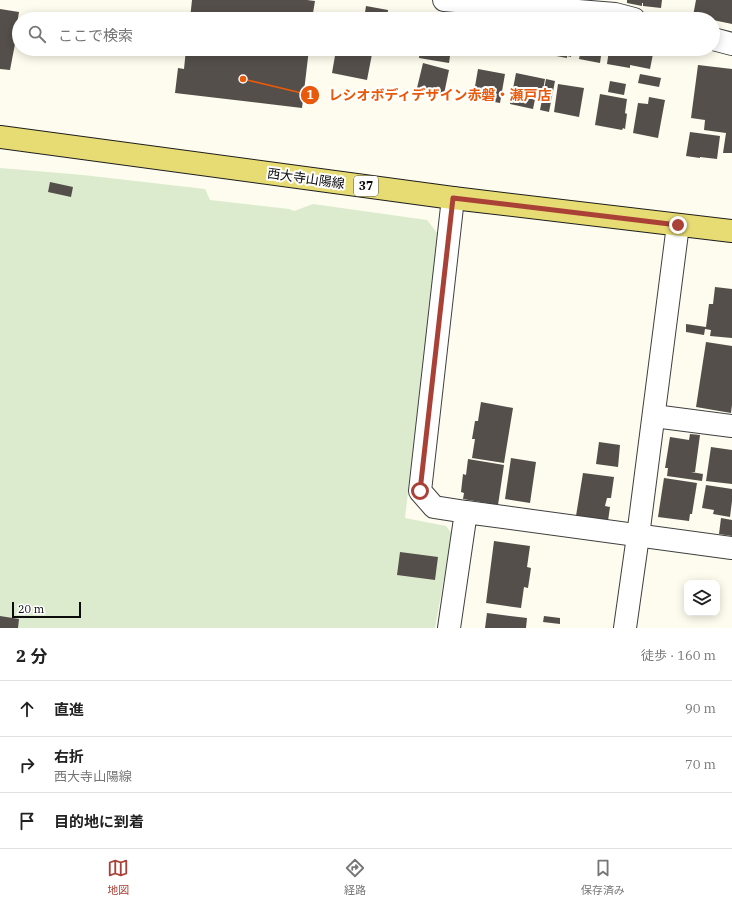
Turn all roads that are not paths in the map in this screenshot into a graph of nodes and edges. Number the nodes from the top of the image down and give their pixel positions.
1 (444, 0) edge
2 (591, 12) edge
3 (720, 41) edge
4 (732, 44) edge
5 (0, 137) edge
6 (453, 198) junction
7 (678, 225) junction
8 (732, 231) edge
9 (654, 416) junction
10 (732, 426) edge
11 (466, 512) junction
12 (638, 536) junction
13 (732, 548) edge
14 (449, 628) edge
15 (625, 628) edge

1 - 2 street
3 - 4 street
5 - 6 main road, 西大寺山陽線 / 37
6 - 7 main road, 西大寺山陽線 / 37
6 - 11 street
7 - 8 main road, 西大寺山陽線 / 37
7 - 9 street
9 - 10 street
9 - 12 street
11 - 12 street
11 - 14 street
12 - 13 street
12 - 15 street

